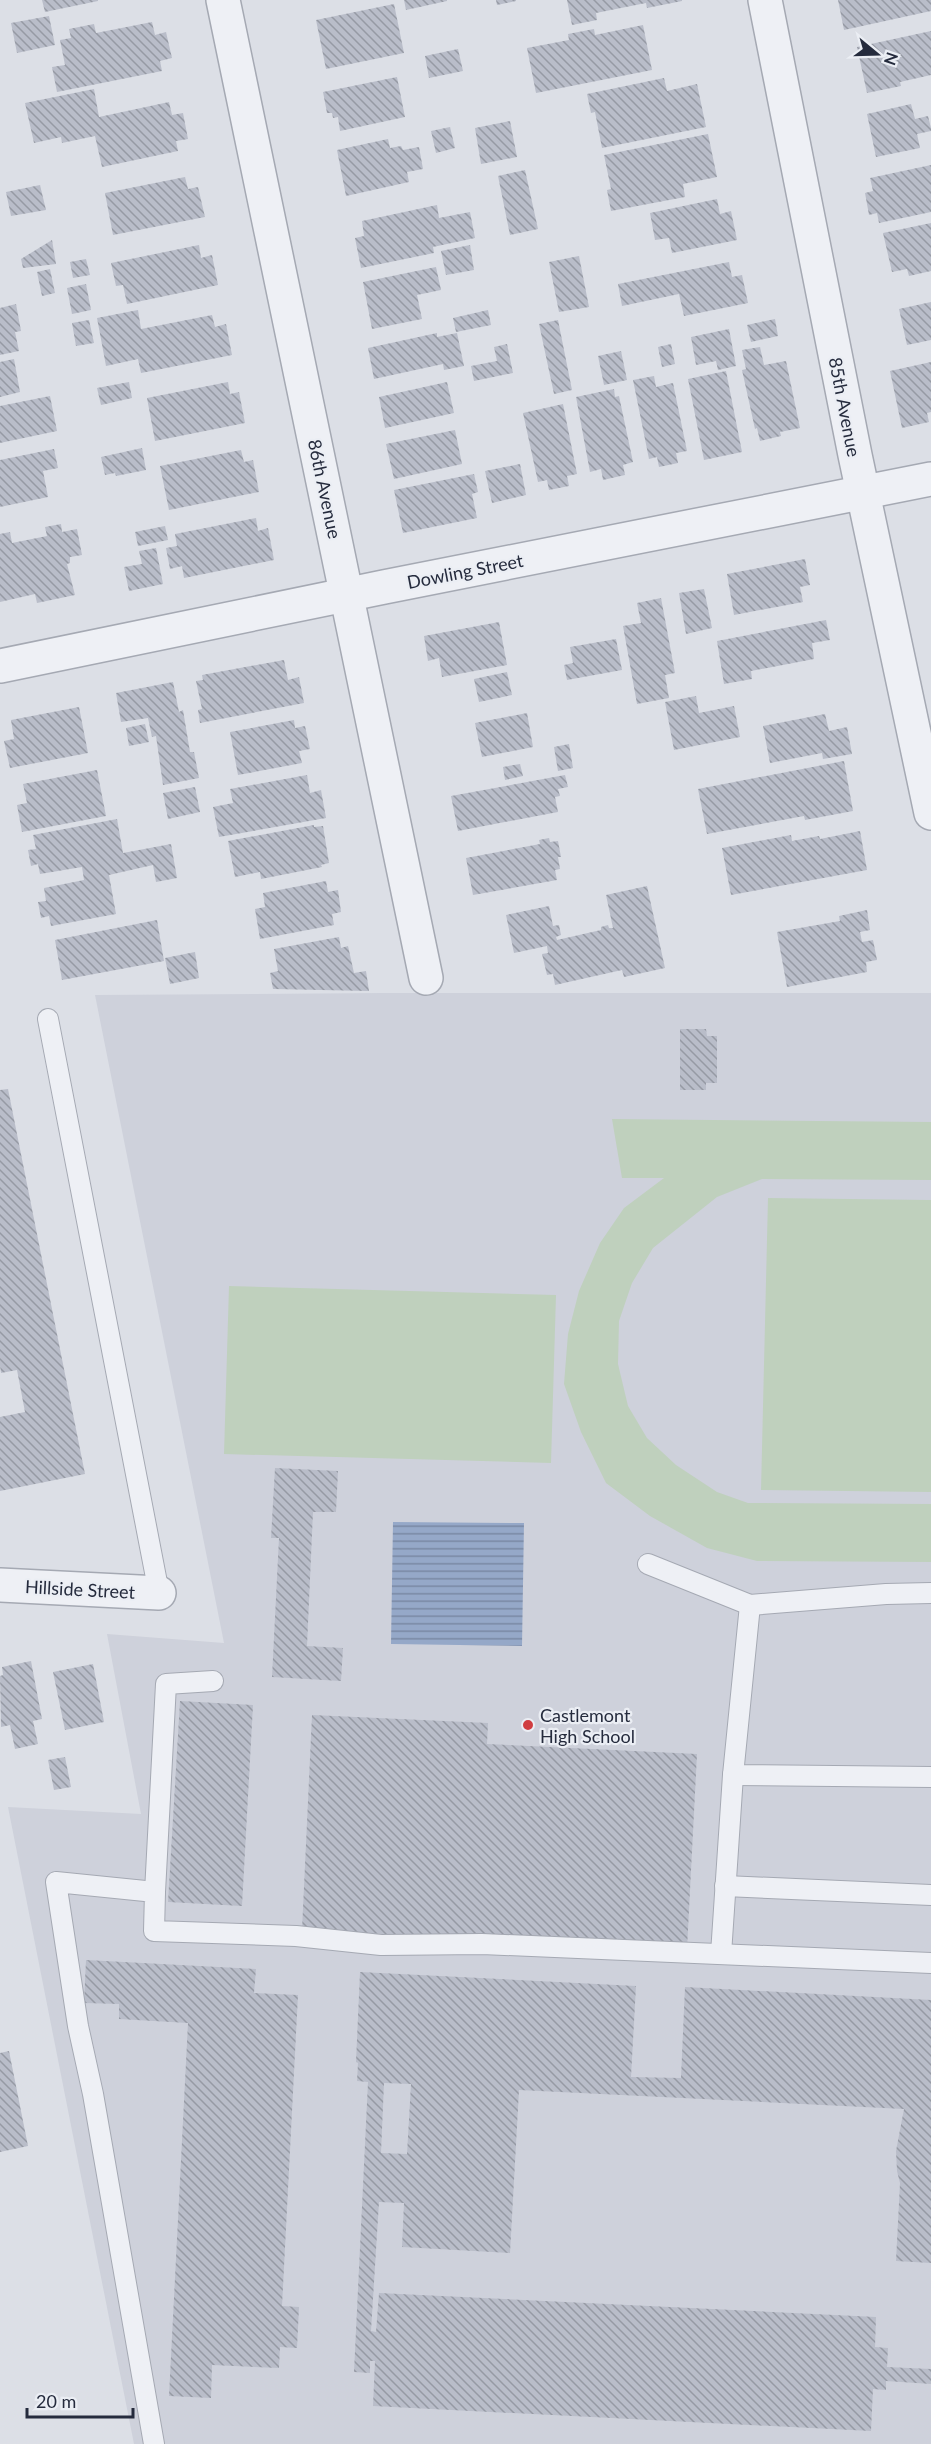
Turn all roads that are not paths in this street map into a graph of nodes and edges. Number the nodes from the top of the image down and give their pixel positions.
1 (223, 0) edge
2 (765, 0) edge
3 (931, 479) edge
4 (863, 493) junction
5 (347, 594) junction
6 (0, 666) edge
7 (931, 813) edge
8 (426, 978) dead end
9 (48, 1019) dead end
10 (648, 1564) dead end
11 (0, 1585) edge
12 (159, 1593) joint
13 (931, 1593) edge
14 (750, 1605) junction
15 (213, 1682) dead end
16 (733, 1775) junction
17 (931, 1778) edge
18 (725, 1886) junction
19 (155, 1892) junction
20 (931, 1895) edge
21 (721, 1954) junction
22 (931, 1963) edge
23 (154, 2444) edge

1 - 5 street, 86th Avenue
2 - 4 street, 85th Avenue
3 - 4 street, Dowling Street
4 - 5 street, Dowling Street
4 - 7 street, 85th Avenue
5 - 6 street, Dowling Street
5 - 8 street, 86th Avenue
9 - 12 lane
10 - 14 lane
11 - 12 street, Hillside Street
13 - 14 lane
14 - 16 lane
15 - 19 lane
16 - 17 lane
16 - 18 lane
18 - 20 lane
18 - 21 lane
19 - 21 lane
19 - 23 lane
21 - 22 lane

